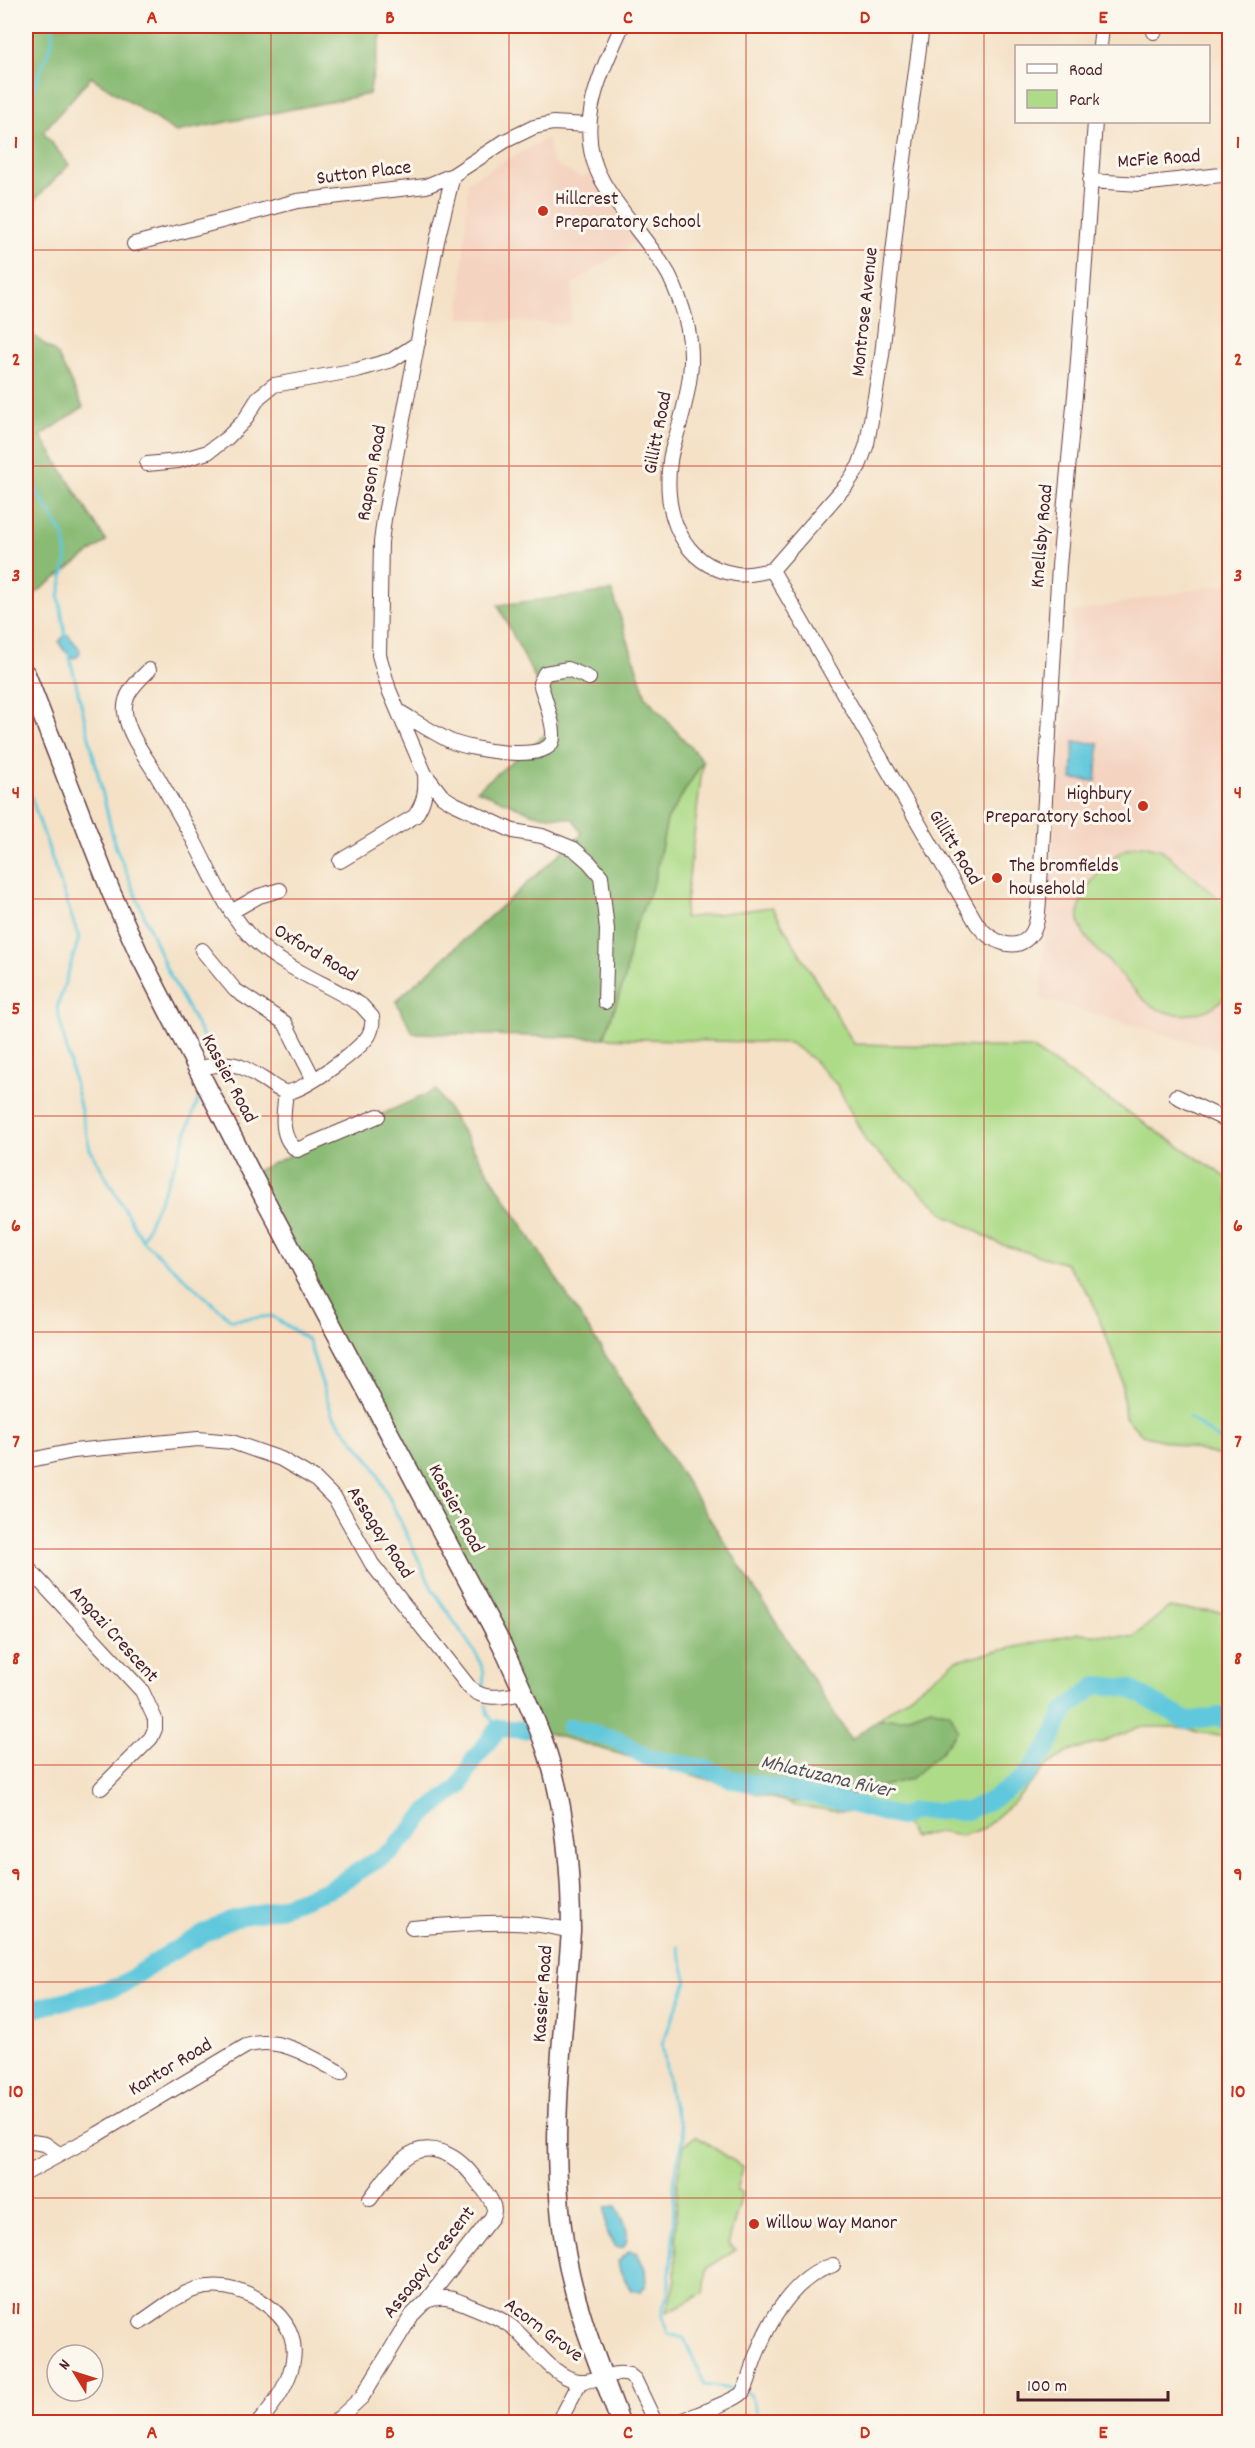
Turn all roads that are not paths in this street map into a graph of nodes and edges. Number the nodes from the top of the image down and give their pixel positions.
1 (622, 26) edge
2 (922, 26) edge
3 (1102, 26) edge
4 (1100, 45) edge
5 (1095, 123) edge
6 (588, 125) junction
7 (1230, 174) edge
8 (453, 175) junction
9 (1090, 181) junction
10 (134, 244) dead end
11 (418, 344) junction
12 (147, 464) dead end
13 (772, 570) junction
14 (149, 670) dead end
15 (26, 674) edge
16 (590, 678) dead end
17 (398, 711) junction
18 (425, 774) junction
19 (340, 861) dead end
20 (280, 890) dead end
21 (231, 912) junction
22 (1014, 944) joint
23 (202, 950) dead end
24 (605, 1002) dead end
25 (197, 1069) junction
26 (314, 1080) junction
27 (285, 1092) junction
28 (1176, 1096) dead end
29 (378, 1116) dead end
30 (1230, 1122) edge
31 (26, 1461) edge
32 (26, 1566) edge
33 (524, 1693) junction
34 (101, 1788) dead end
35 (412, 1928) dead end
36 (571, 1931) junction
37 (341, 2073) dead end
38 (26, 2141) edge
39 (58, 2154) junction
40 (26, 2173) edge
41 (370, 2199) dead end
42 (833, 2265) dead end
43 (426, 2301) junction
44 (141, 2322) dead end
45 (603, 2376) junction
46 (580, 2382) junction
47 (259, 2422) edge
48 (335, 2422) edge
49 (559, 2422) edge
50 (620, 2422) edge
51 (655, 2422) edge
52 (679, 2422) edge

1 - 6 street, Gillitt Road
2 - 13 street, Montrose Avenue
3 - 4 street
5 - 9 street, Knellsby Road
6 - 8 street, Sutton Place
6 - 13 street, Gillitt Road
7 - 9 street, McFie Road
8 - 10 street, Sutton Place
8 - 11 street, Rapson Road
9 - 22 street, Knellsby Road
11 - 12 street
11 - 17 street, Rapson Road
13 - 22 street, Gillitt Road
14 - 21 street, Oxford Road
15 - 25 main road, Kassier Road
16 - 17 street
17 - 18 street, Rapson Road
18 - 19 street, Rapson Road
18 - 24 street, Rapson Road
20 - 21 street
21 - 26 street, Oxford Road
23 - 26 street
25 - 27 street
25 - 33 main road, Kassier Road
26 - 27 street, Oxford Road
27 - 29 street
28 - 30 street
31 - 33 street, Assagay Road
32 - 34 street, Angazi Crescent
33 - 36 main road, Kassier Road
35 - 36 street
36 - 45 main road, Kassier Road
37 - 39 street, Kantor Road
38 - 39 street
39 - 40 street, Kantor Road
41 - 43 street, Assagay Crescent
42 - 52 street
43 - 46 street, Acorn Grove
43 - 48 street, Assagay Crescent
44 - 47 street
45 - 46 street, Acorn Grove
45 - 50 main road, Kassier Road
45 - 51 street, Acorn Grove
46 - 49 street

